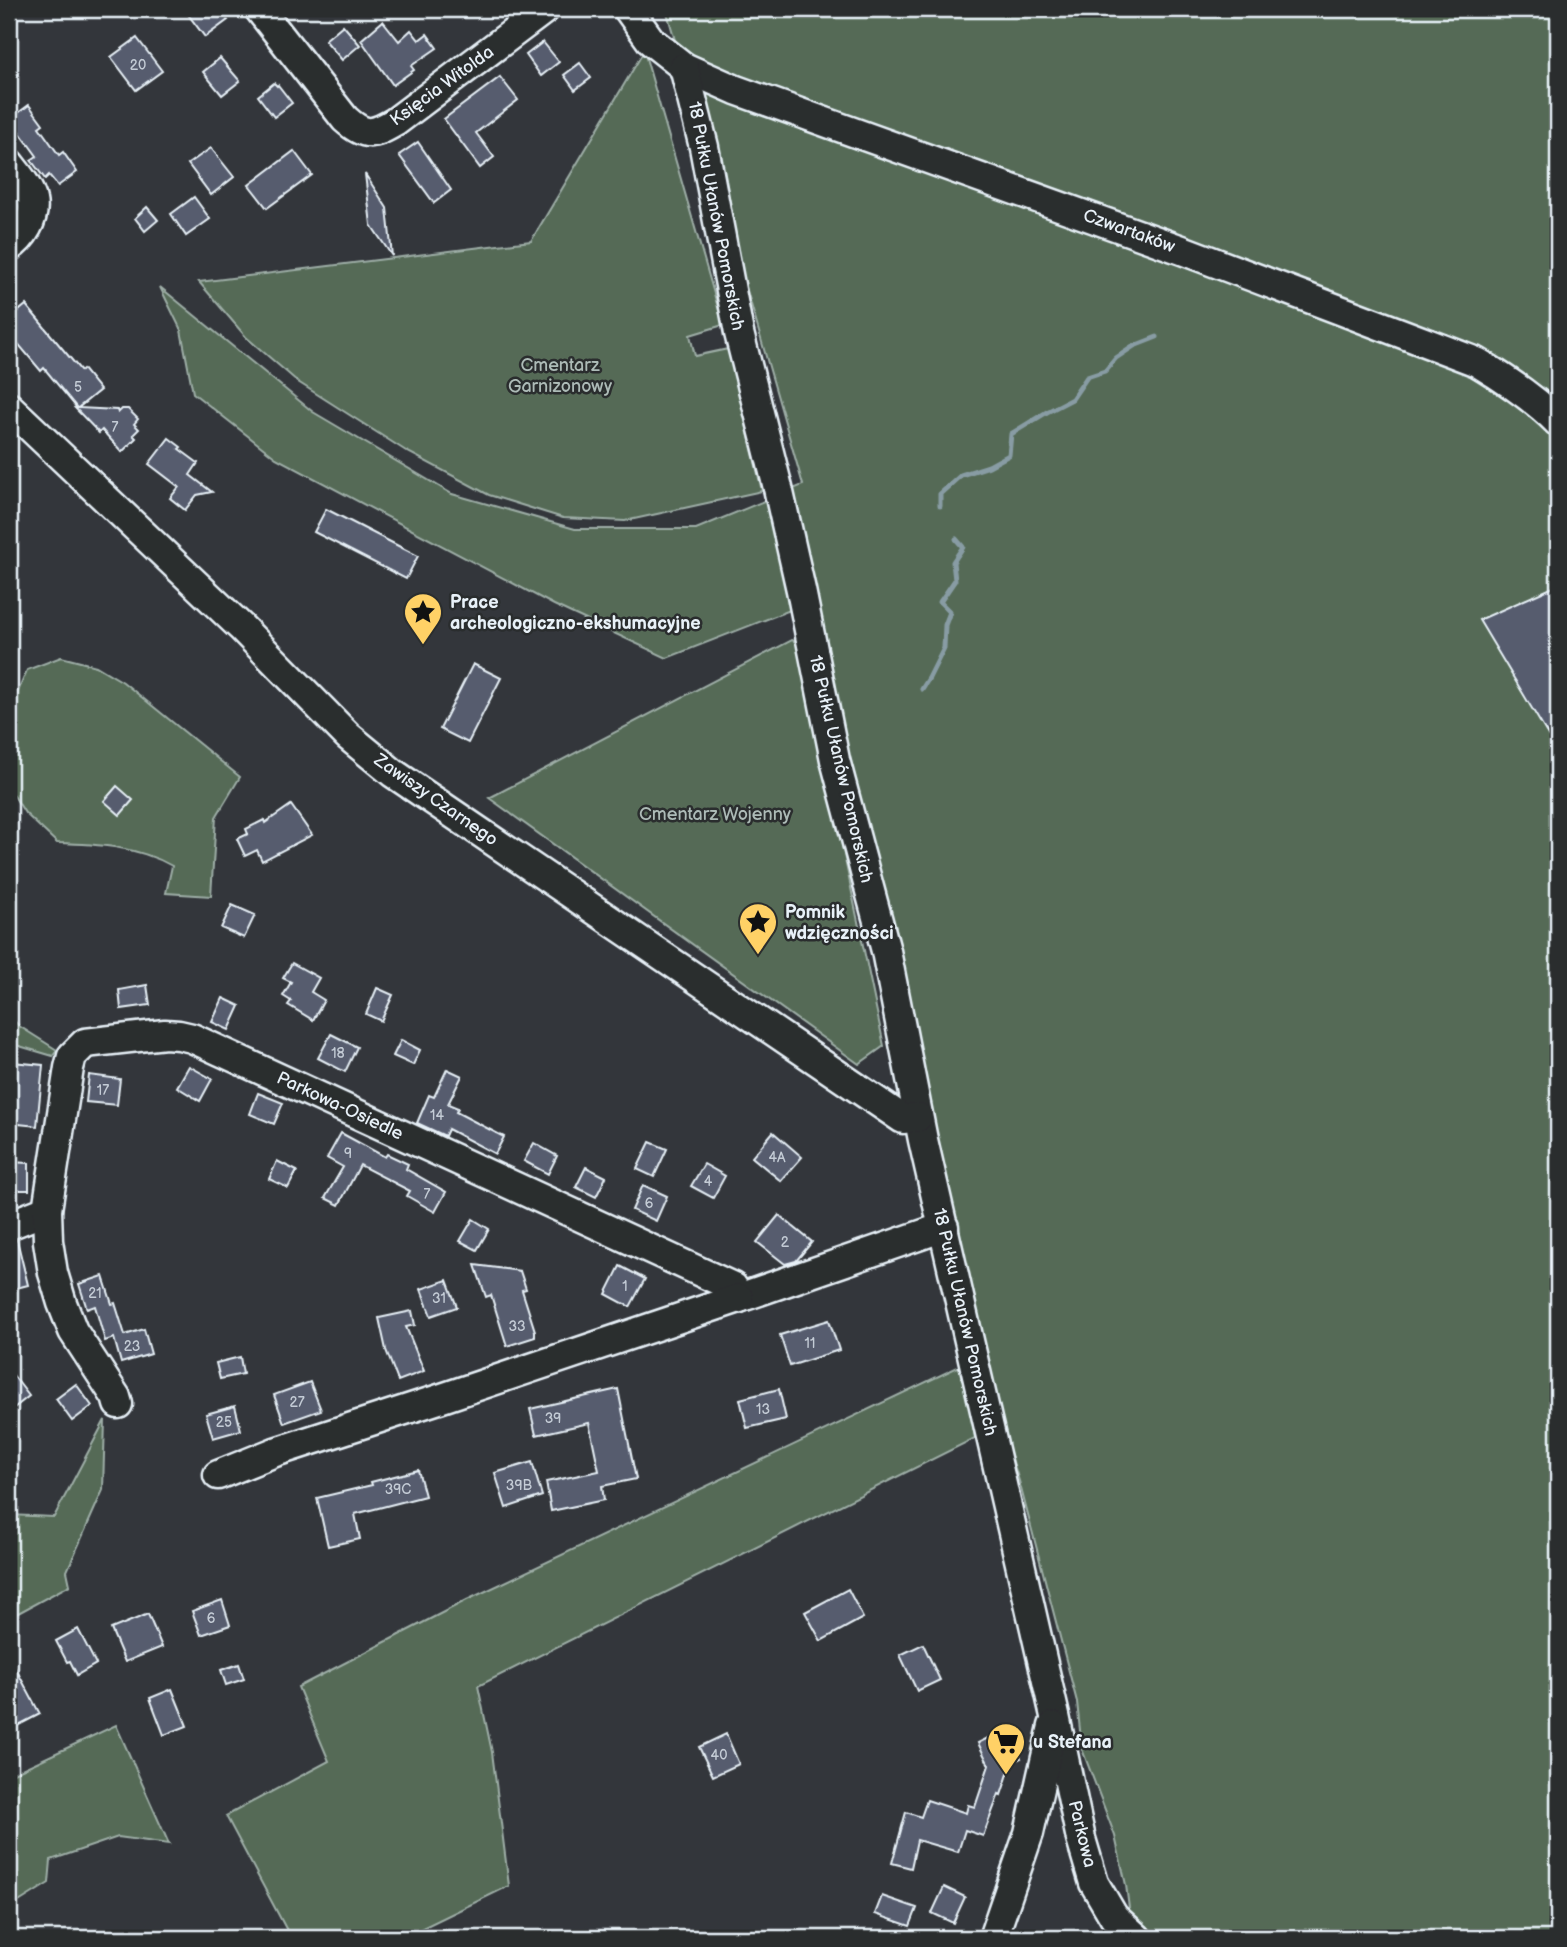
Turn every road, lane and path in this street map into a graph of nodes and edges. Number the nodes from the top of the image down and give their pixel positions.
1 (259, 9) edge
2 (545, 9) edge
3 (628, 9) edge
4 (684, 67) junction
5 (9, 163) edge
6 (9, 247) edge
7 (9, 407) edge
8 (1558, 422) edge
9 (918, 1117) junction
10 (47, 1210) junction
11 (9, 1225) edge
12 (944, 1227) junction
13 (739, 1298) junction
14 (118, 1404) dead end
15 (218, 1475) dead end
16 (1055, 1716) junction
17 (993, 1938) edge
18 (1137, 1938) edge

1 - 2 street, Księcia Witolda
3 - 4 street, Czwartaków
4 - 8 street, Czwartaków
4 - 9 street, 18 Pułku Ułanów Pomorskich
5 - 6 street
7 - 9 street, Zawiszy Czarnego
9 - 12 street, 18 Pułku Ułanów Pomorskich
10 - 11 street
10 - 13 street, Parkowa-Osiedle
10 - 14 street, Parkowa-Osiedle
12 - 13 street
12 - 16 street, 18 Pułku Ułanów Pomorskich
13 - 15 street
16 - 17 street
16 - 18 street, Parkowa

